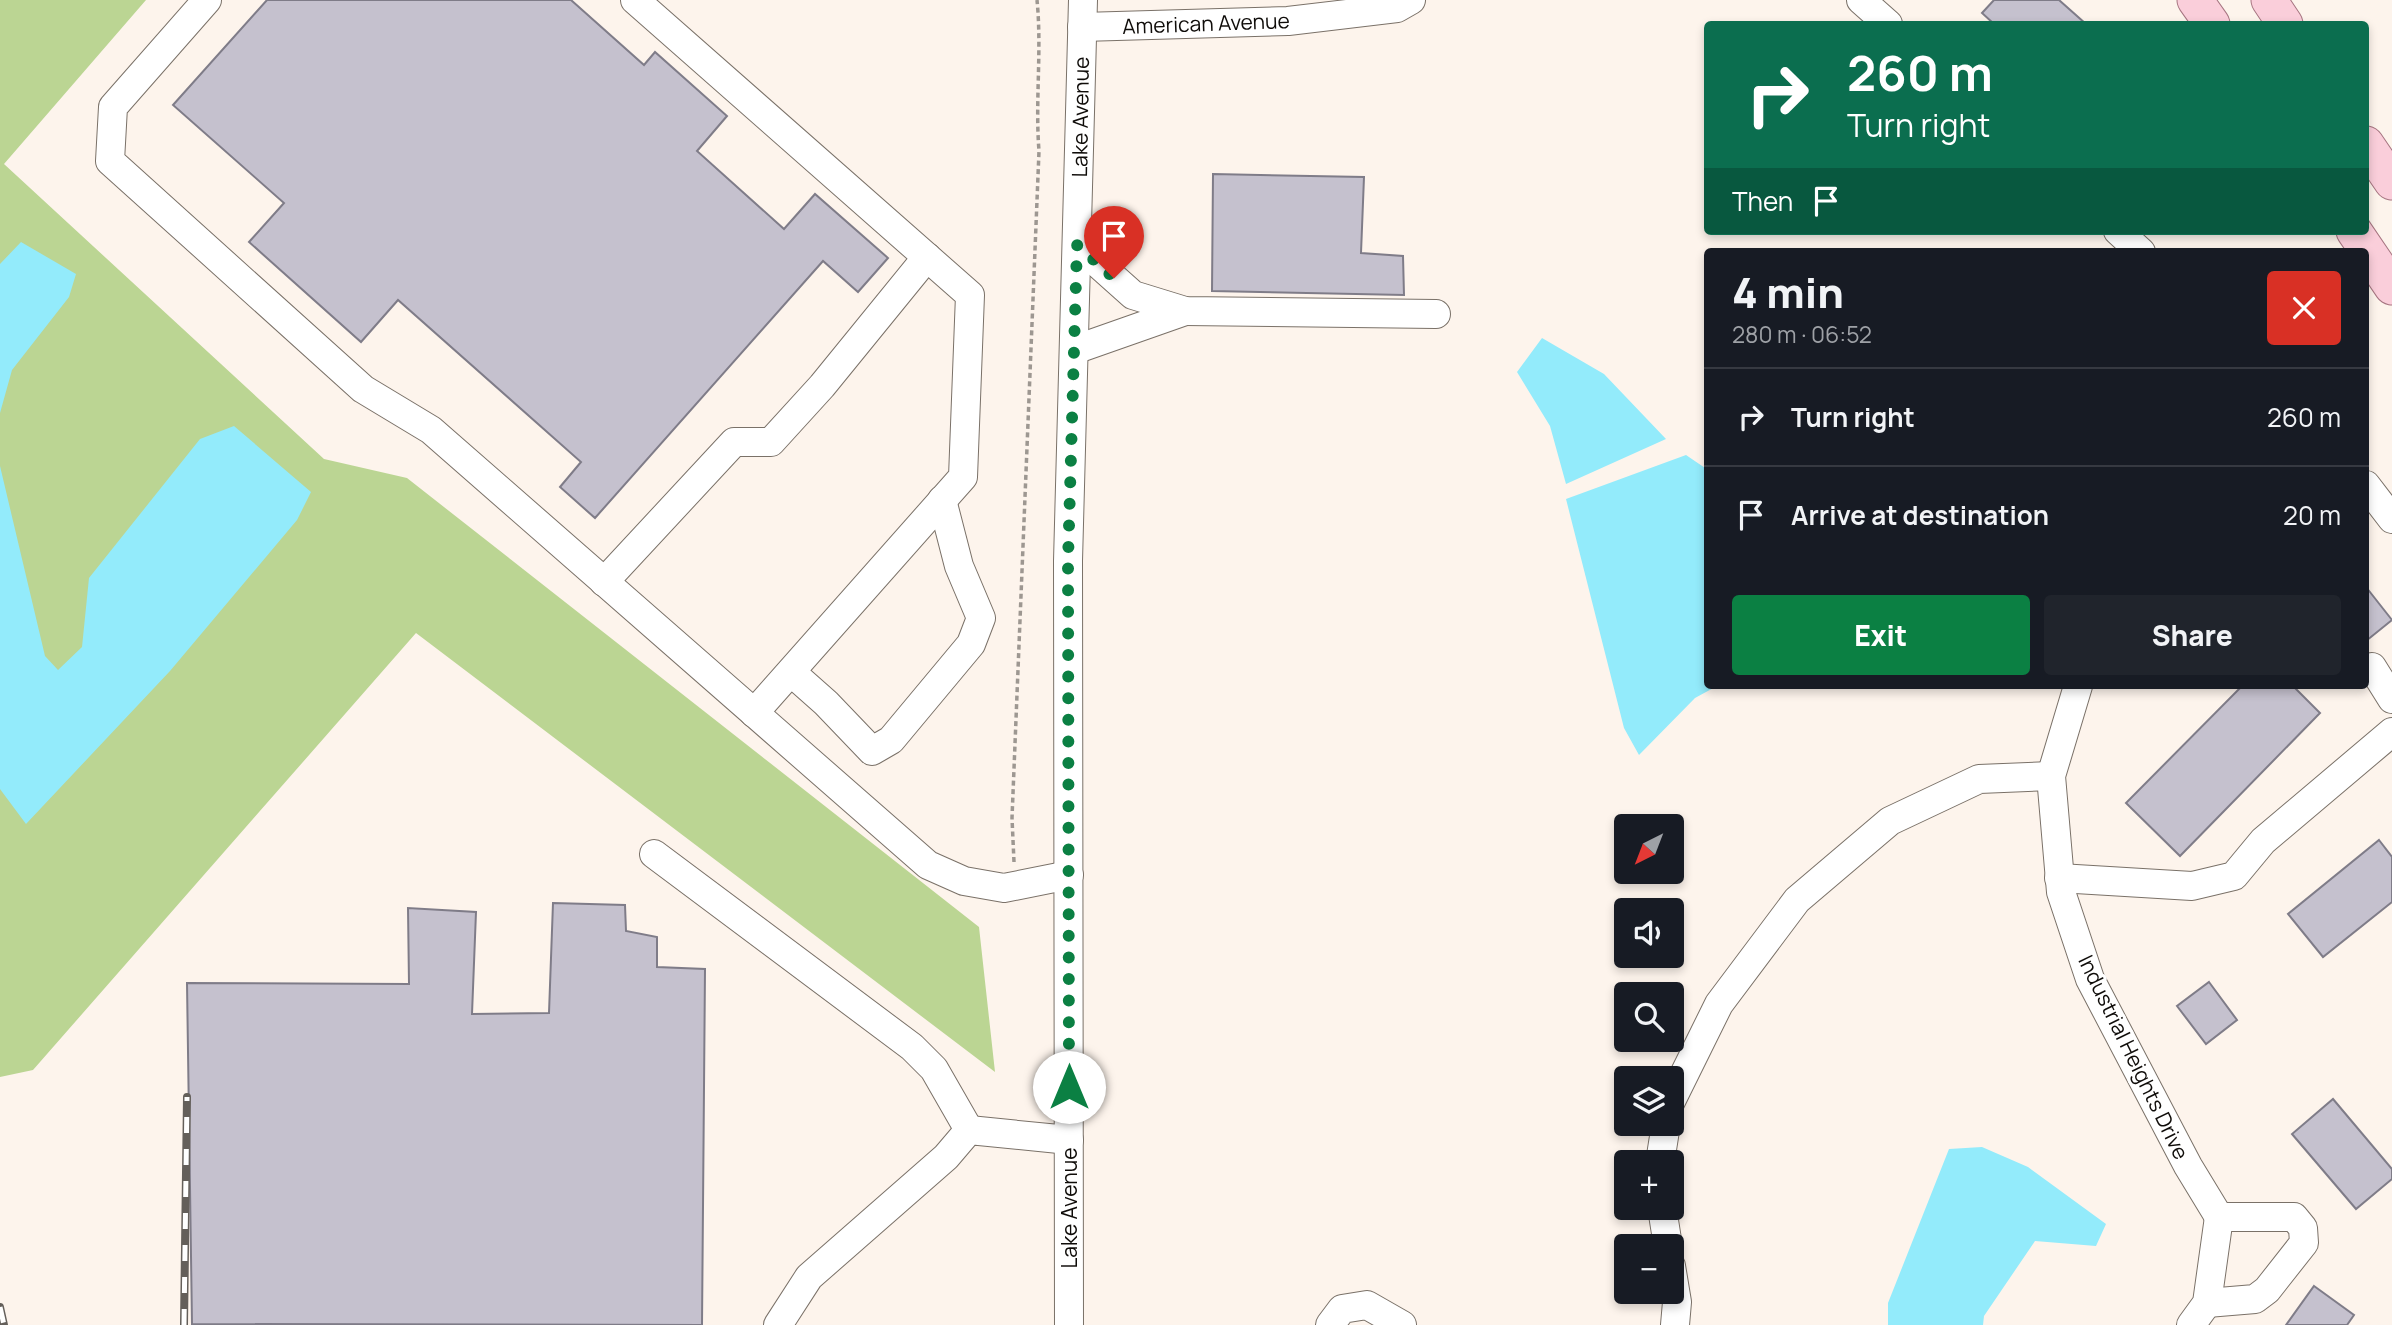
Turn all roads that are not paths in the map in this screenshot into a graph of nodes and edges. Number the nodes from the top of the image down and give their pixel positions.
1 (207, 0) edge
2 (635, 0) edge
3 (1411, 0) edge
4 (1861, 0) edge
5 (2195, 0) edge
6 (2269, 0) edge
7 (1358, 6) edge
8 (1310, 9) edge
9 (1082, 13) edge
10 (1885, 21) edge
11 (2210, 21) edge
12 (2284, 21) edge
13 (2369, 148) edge
14 (2392, 182) edge
15 (2122, 235) edge
16 (1077, 245) junction
17 (2137, 248) edge
18 (2369, 253) edge
19 (927, 257) junction
20 (2392, 287) edge
21 (1185, 311) junction
22 (1436, 314) dead end
23 (1074, 350) junction
24 (2369, 489) edge
25 (942, 500) junction
26 (2392, 519) edge
27 (604, 582) junction
28 (2372, 667) dead end
29 (790, 672) junction
30 (2077, 689) edge
31 (2392, 699) edge
32 (754, 713) junction
33 (2392, 732) edge
34 (2050, 776) junction
35 (654, 854) dead end
36 (1069, 875) junction
37 (2059, 878) junction
38 (1684, 1075) edge
39 (969, 1130) junction
40 (1069, 1140) junction
41 (2219, 1217) junction
42 (1677, 1304) edge
43 (2199, 1314) edge
44 (778, 1325) edge
45 (1069, 1325) edge
46 (1331, 1325) edge
47 (1402, 1325) edge
48 (1675, 1325) edge

1 - 27 street
2 - 19 street
3 - 7 street, American Avenue
4 - 10 street
5 - 11 main road
6 - 12 main road
7 - 8 street, American Avenue
8 - 9 street, American Avenue
9 - 16 street, Lake Avenue
13 - 14 main road
15 - 17 street
16 - 21 street
16 - 23 street, Lake Avenue
18 - 20 main road
19 - 25 street
19 - 27 street
21 - 22 street
21 - 23 street
23 - 36 street, Lake Avenue
24 - 26 street
25 - 29 street
25 - 29 street
27 - 32 street
28 - 31 street
29 - 32 street
30 - 34 street, Industrial Heights Drive
32 - 36 street
33 - 37 street
34 - 37 street, Industrial Heights Drive
34 - 38 street
35 - 39 street
36 - 40 street, Lake Avenue
37 - 41 street, Industrial Heights Drive
39 - 40 street
39 - 44 street
40 - 45 street, Lake Avenue
41 - 43 street
41 - 43 street
42 - 48 street
46 - 47 street

